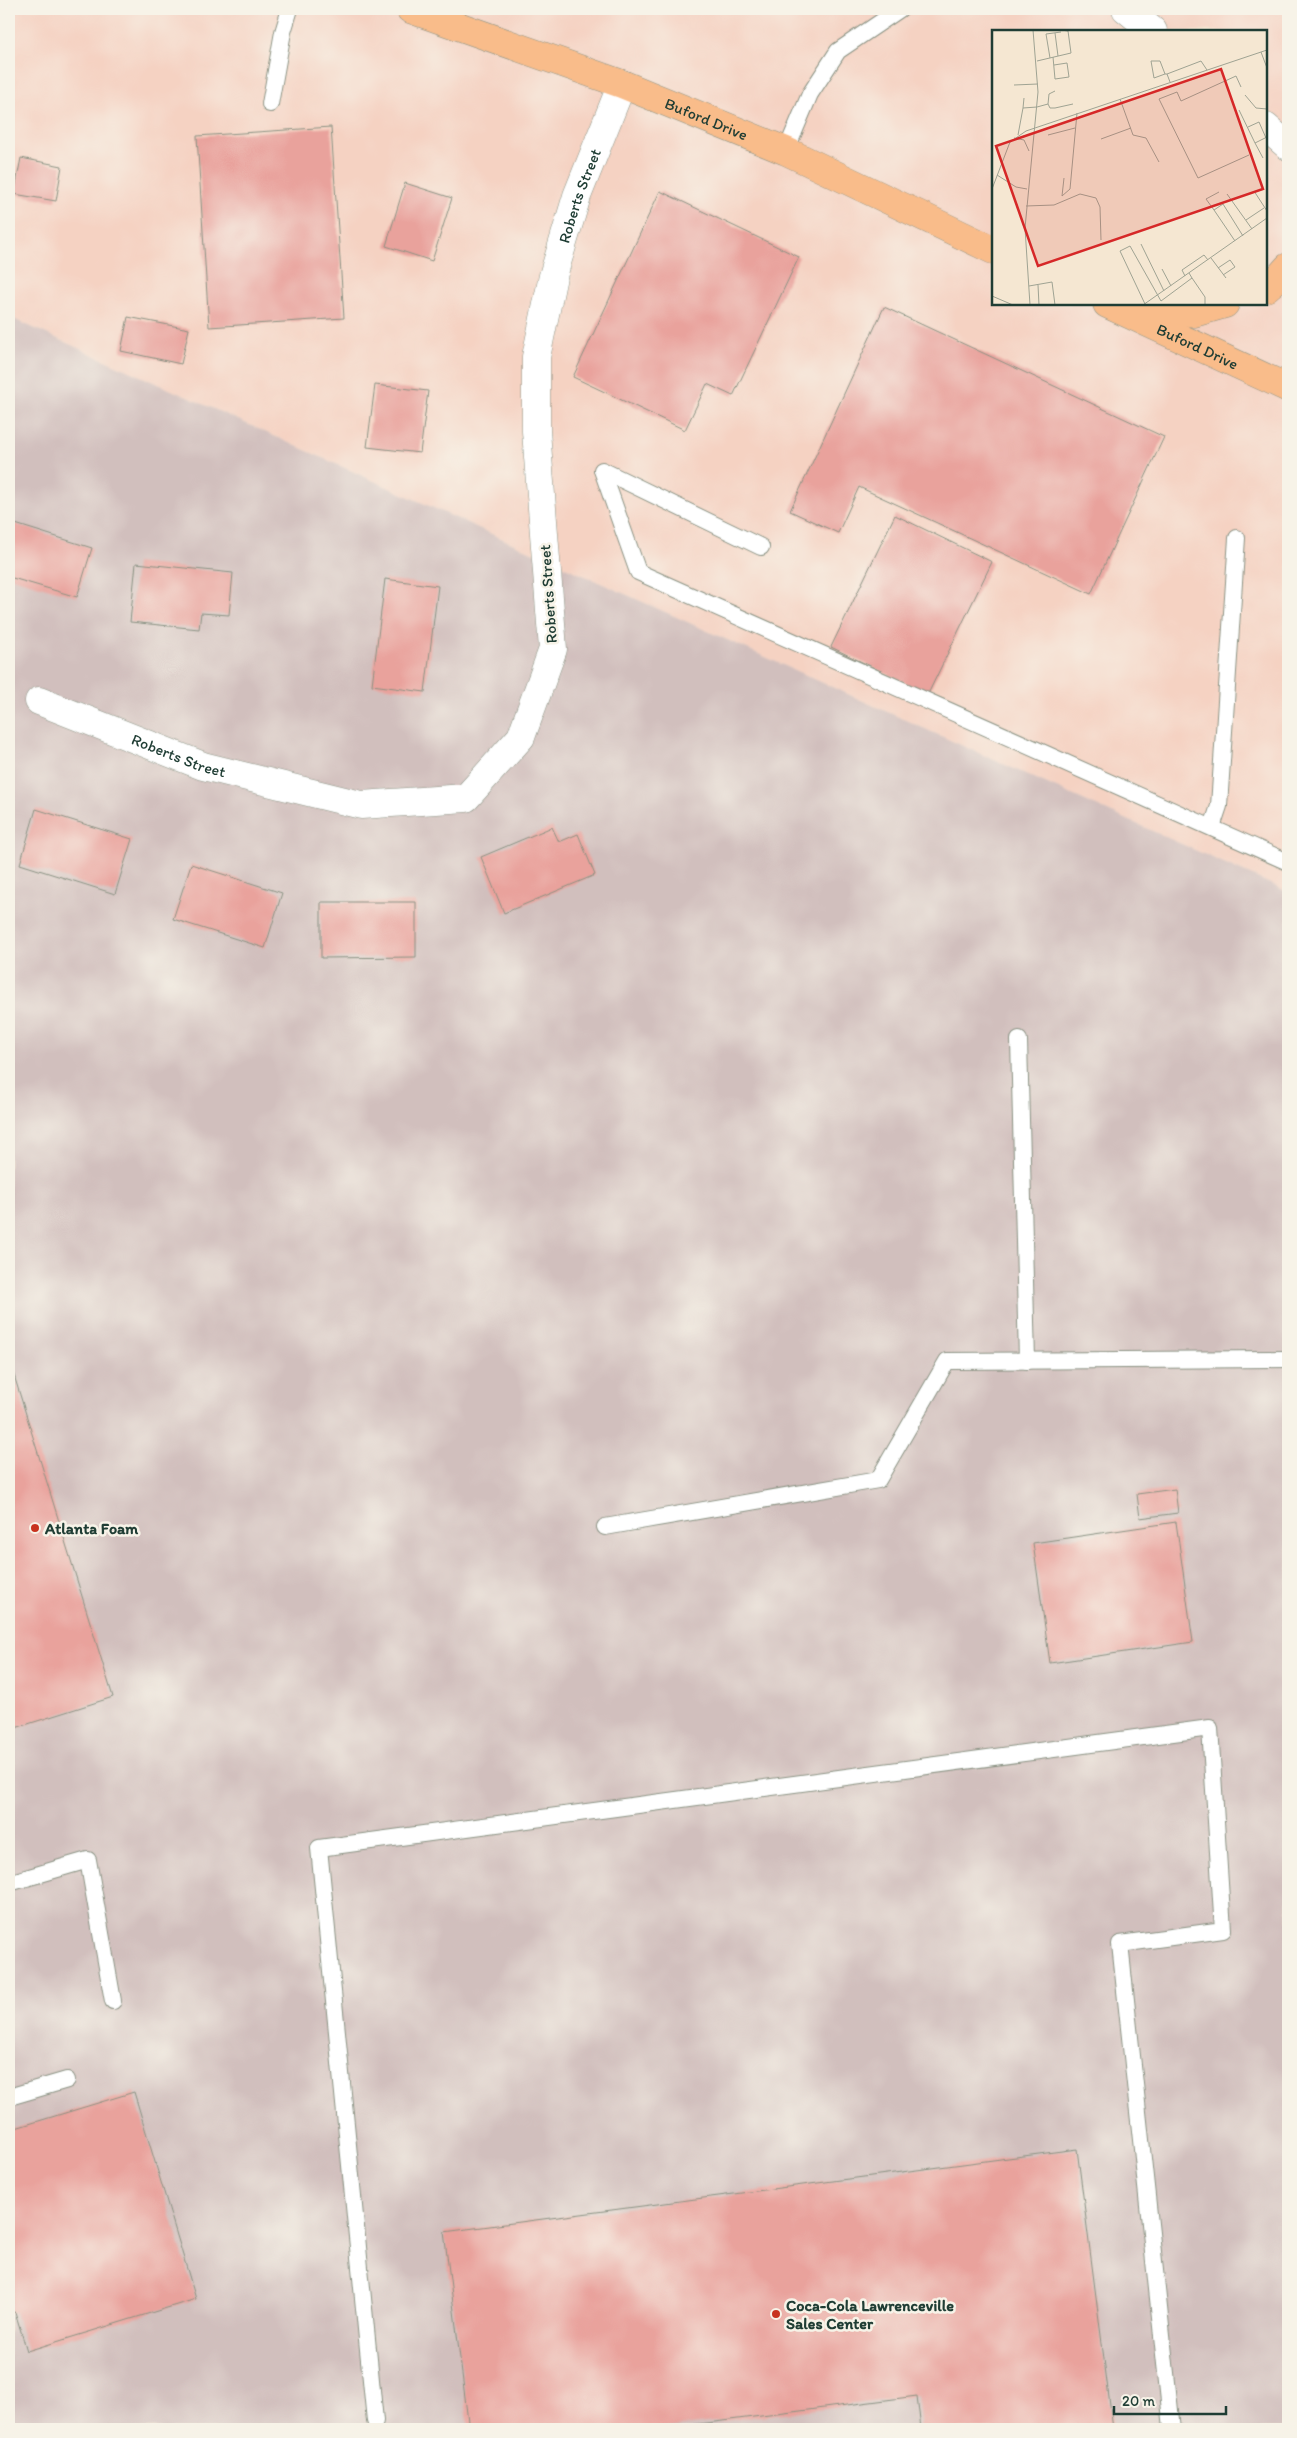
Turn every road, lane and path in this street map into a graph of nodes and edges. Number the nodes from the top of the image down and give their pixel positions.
1 (290, 9) edge
2 (410, 9) edge
3 (900, 9) edge
4 (1126, 9) edge
5 (1152, 30) edge
6 (622, 84) junction
7 (270, 104) dead end
8 (1267, 128) edge
9 (1288, 146) edge
10 (786, 151) junction
11 (992, 250) edge
12 (1288, 266) edge
13 (1267, 287) edge
14 (1109, 305) edge
15 (1151, 305) edge
16 (1222, 305) edge
17 (1288, 388) edge
18 (1236, 538) dead end
19 (761, 547) dead end
20 (39, 701) dead end
21 (1212, 827) junction
22 (1288, 862) edge
23 (1019, 1040) dead end
24 (1288, 1358) edge
25 (1027, 1361) junction
26 (605, 1527) dead end
27 (9, 1884) edge
28 (113, 2001) dead end
29 (67, 2080) dead end
30 (9, 2097) edge
31 (375, 2421) dead end
32 (1172, 2429) edge

1 - 7 lane
2 - 6 highway, Buford Drive
3 - 10 lane
4 - 5 street
6 - 10 highway, Buford Drive
6 - 20 street, Roberts Street
8 - 9 street
10 - 11 highway, Buford Drive
12 - 13 highway
14 - 17 highway, Buford Drive
15 - 16 highway
18 - 21 lane
19 - 21 lane
21 - 22 lane
23 - 25 lane
24 - 25 lane
25 - 26 lane
27 - 28 lane
29 - 30 lane
31 - 32 lane

